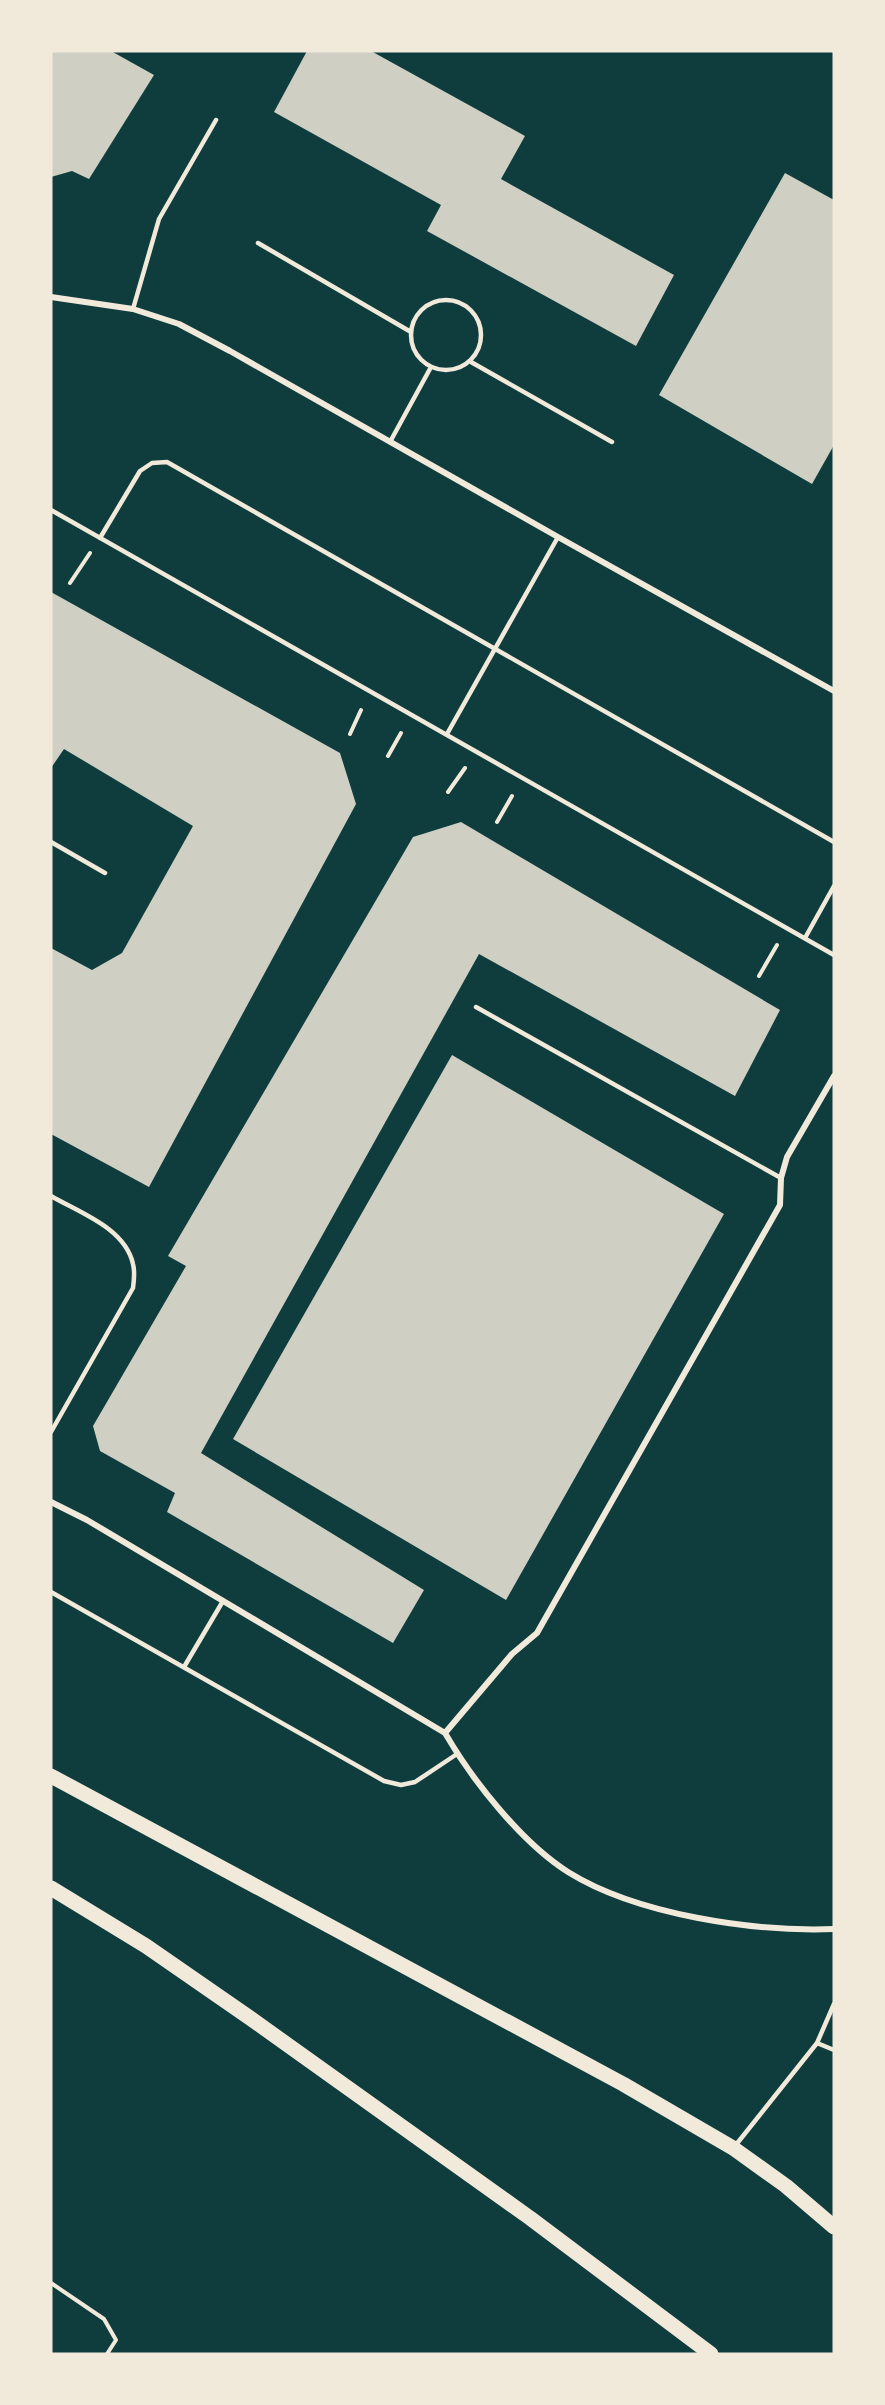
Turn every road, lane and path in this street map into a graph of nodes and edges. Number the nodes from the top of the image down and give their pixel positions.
1 (216, 120) dead end
2 (258, 243) dead end
3 (51, 297) edge
4 (133, 309) junction
5 (411, 332) junction
6 (471, 362) junction
7 (431, 367) junction
8 (390, 442) junction
9 (612, 442) dead end
10 (51, 510) edge
11 (558, 537) junction
12 (100, 538) junction
13 (70, 583) dead end
14 (495, 649) junction
15 (834, 691) edge
16 (403, 728) dead end
17 (447, 734) junction
18 (388, 756) dead end
19 (467, 766) dead end
20 (522, 777) junction
21 (448, 792) dead end
22 (497, 822) dead end
23 (51, 842) edge
24 (834, 842) edge
25 (105, 873) dead end
26 (834, 886) edge
27 (787, 928) junction
28 (805, 938) junction
29 (834, 955) edge
30 (759, 976) dead end
31 (476, 1007) dead end
32 (834, 1076) edge
33 (781, 1178) junction
34 (51, 1196) edge
35 (51, 1432) edge
36 (51, 1502) edge
37 (51, 1592) edge
38 (223, 1601) junction
39 (184, 1667) junction
40 (445, 1733) junction
41 (457, 1754) junction
42 (51, 1776) edge
43 (51, 1888) edge
44 (834, 1929) edge
45 (834, 2004) edge
46 (818, 2043) junction
47 (834, 2050) edge
48 (733, 2148) junction
49 (834, 2227) edge
50 (51, 2283) edge
51 (107, 2354) edge
52 (711, 2354) edge

1 - 4 lane
2 - 5 lane
3 - 4 street
4 - 8 street
5 - 6 lane
5 - 7 lane
6 - 7 lane
6 - 9 lane
7 - 8 lane
8 - 11 street
10 - 12 lane
11 - 14 lane
11 - 15 street
12 - 13 path
12 - 14 lane
12 - 17 lane
14 - 17 lane
14 - 24 lane
16 - 18 path
17 - 20 lane
19 - 21 path
20 - 22 path
20 - 27 lane
23 - 25 lane
26 - 28 lane
27 - 28 lane
27 - 30 path
28 - 29 lane
31 - 33 lane
32 - 33 street
33 - 40 street
34 - 35 lane
36 - 38 street
37 - 39 lane
38 - 39 lane
38 - 40 street
39 - 41 lane
40 - 41 street
41 - 44 street
42 - 48 main road
43 - 52 main road
45 - 46 lane
46 - 47 lane
46 - 48 lane
48 - 49 main road
50 - 51 path

